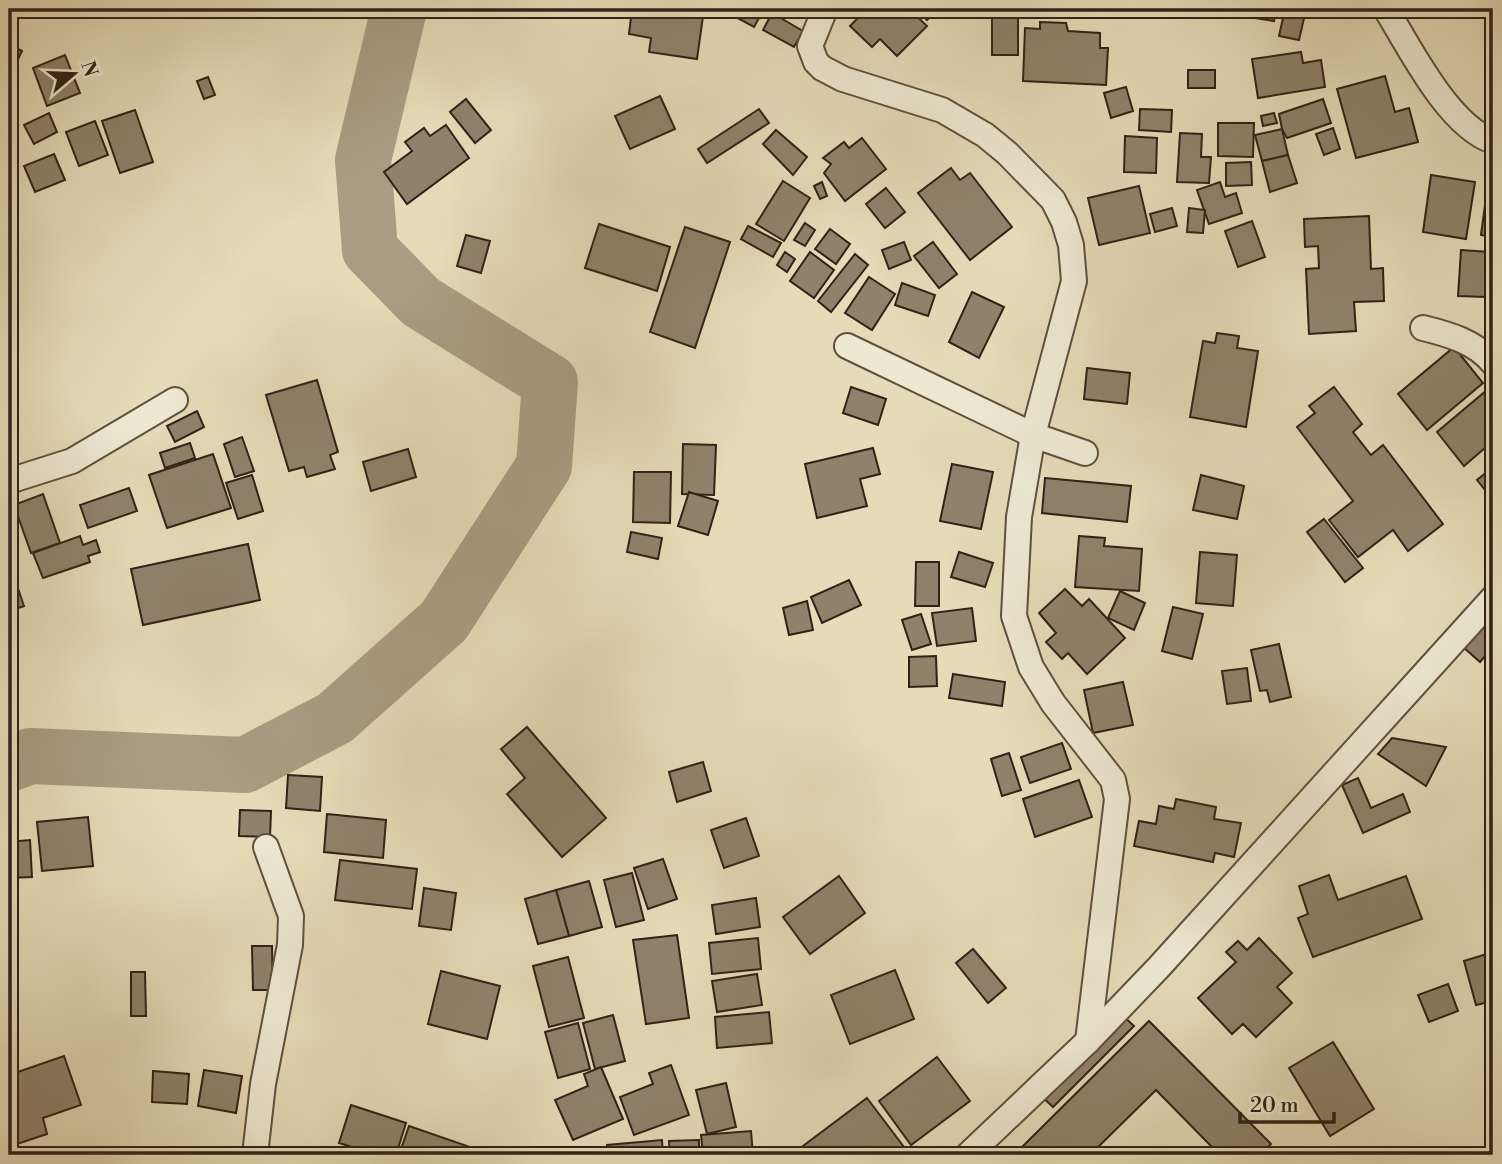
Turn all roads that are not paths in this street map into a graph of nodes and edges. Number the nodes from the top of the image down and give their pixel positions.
1 (825, 9) edge
2 (1386, 9) edge
3 (1493, 141) edge
4 (1423, 328) dead end
5 (848, 346) dead end
6 (1493, 363) edge
7 (175, 400) dead end
8 (1033, 435) junction
9 (1085, 453) dead end
10 (9, 481) edge
11 (1493, 598) edge
12 (266, 847) dead end
13 (1087, 1041) junction
14 (255, 1155) edge
15 (968, 1155) edge

1 - 8 street
2 - 3 street
4 - 6 street
5 - 8 street
7 - 10 street
8 - 9 street
8 - 13 street
11 - 13 street
12 - 14 street
13 - 15 street

